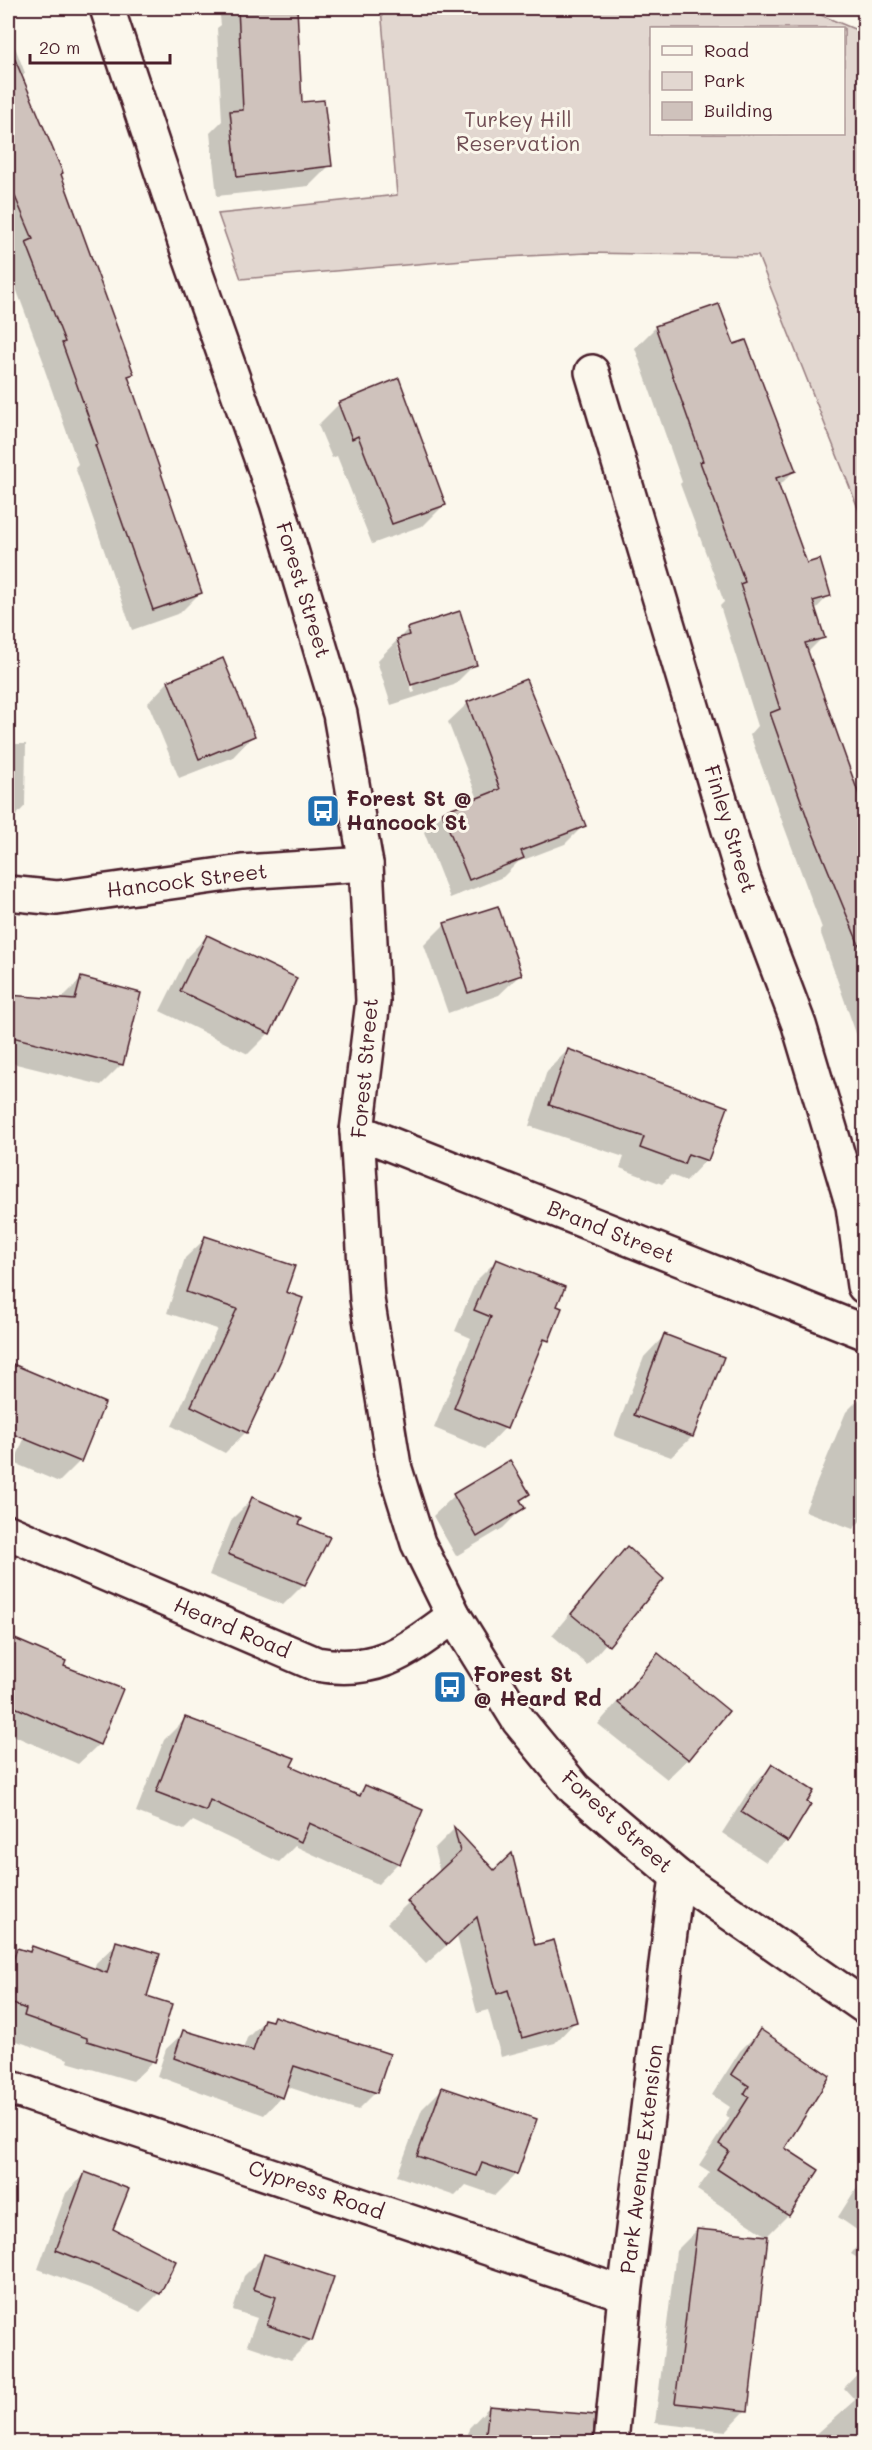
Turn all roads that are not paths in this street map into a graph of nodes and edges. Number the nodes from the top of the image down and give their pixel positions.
1 (107, 8) edge
2 (592, 372) dead end
3 (366, 864) junction
4 (8, 893) edge
5 (357, 1131) junction
6 (864, 1286) edge
7 (864, 1332) edge
8 (8, 1533) edge
9 (454, 1617) junction
10 (677, 1876) junction
11 (864, 2006) edge
12 (8, 2087) edge
13 (625, 2294) junction
14 (611, 2442) edge

1 - 3 street, Forest Street
2 - 6 street, Finley Street
3 - 4 street, Hancock Street
3 - 5 street, Forest Street
5 - 7 street, Brand Street
5 - 9 street, Forest Street
8 - 9 street, Heard Road
9 - 10 street, Forest Street
10 - 11 street, Forest Street
10 - 13 street, Park Avenue Extension
12 - 13 street, Cypress Road
13 - 14 street, Park Avenue Extension

